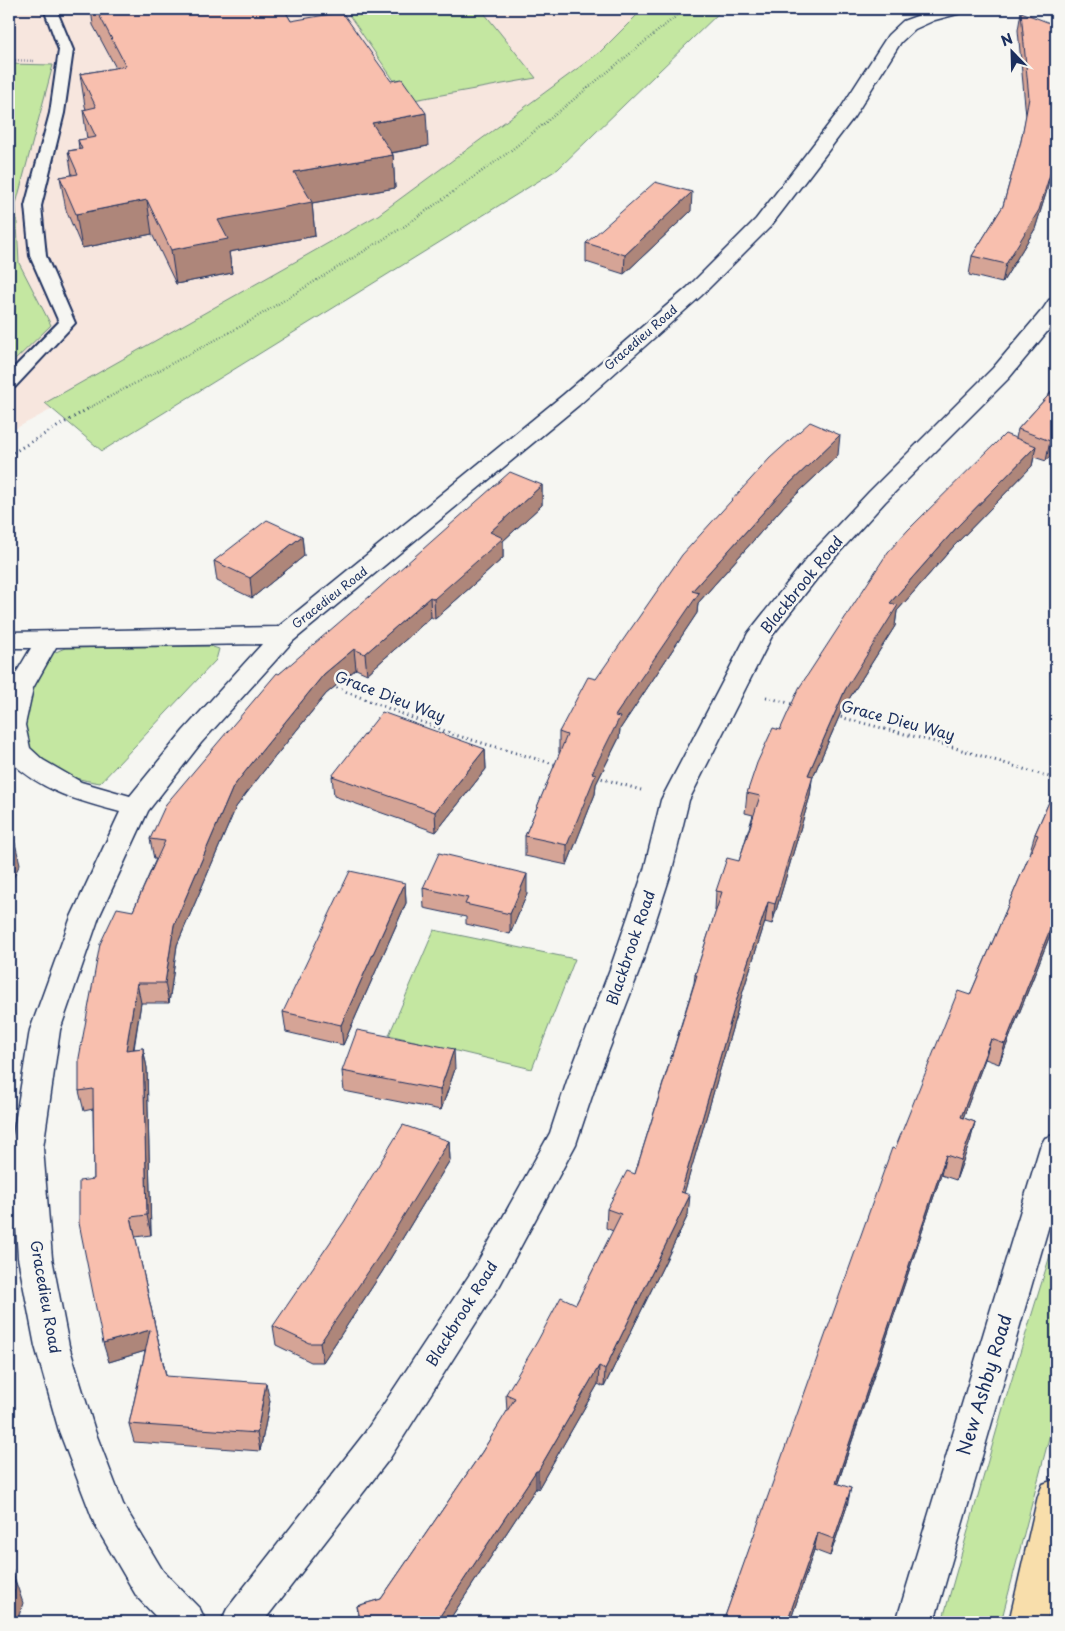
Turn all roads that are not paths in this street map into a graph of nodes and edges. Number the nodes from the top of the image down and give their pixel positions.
1 (50, 9) edge
2 (955, 9) edge
3 (1056, 304) edge
4 (9, 383) edge
5 (284, 634) junction
6 (9, 640) edge
7 (48, 640) junction
8 (136, 807) junction
9 (1056, 1147) edge
10 (1056, 1496) edge
11 (186, 1622) edge
12 (240, 1622) edge
13 (915, 1622) edge
14 (1028, 1622) edge

1 - 4 lane
2 - 5 street, Gracedieu Road
3 - 12 street, Blackbrook Road
5 - 7 street, Gracedieu Road
5 - 8 street, Gracedieu Road
6 - 7 street, Gracedieu Road
7 - 8 street
8 - 11 street, Gracedieu Road
9 - 13 street, New Ashby Road
10 - 14 main road

